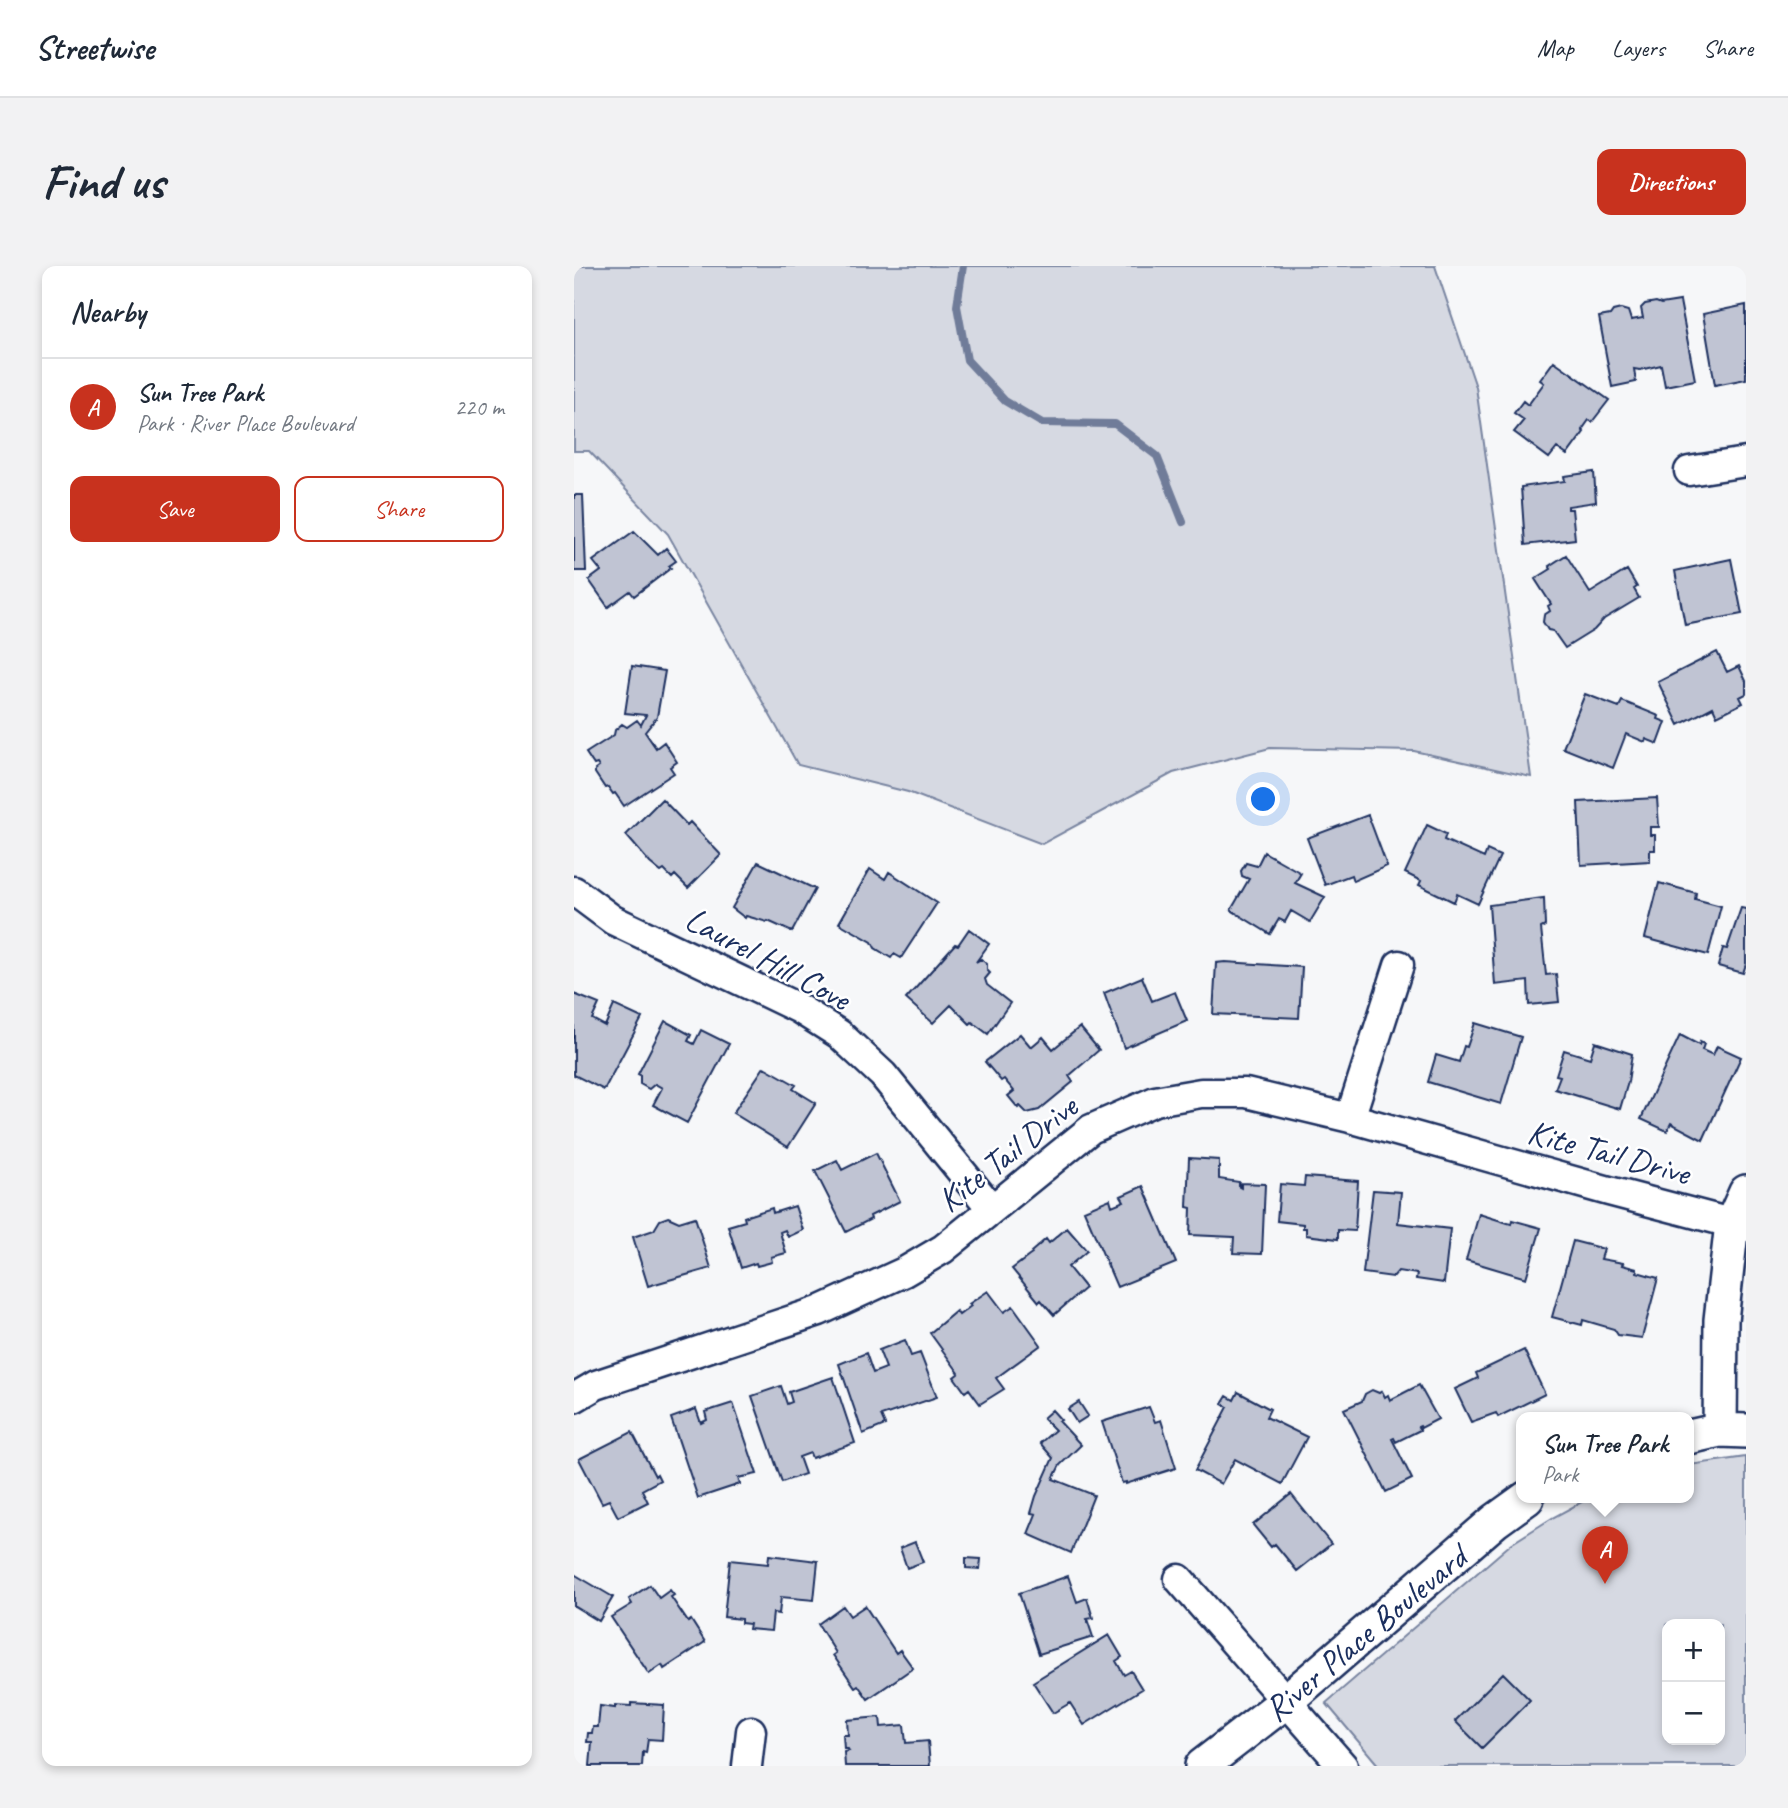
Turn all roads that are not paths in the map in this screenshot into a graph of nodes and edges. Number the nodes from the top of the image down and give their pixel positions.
1 (1746, 462) edge
2 (1689, 471) dead end
3 (574, 891) edge
4 (1399, 965) dead end
5 (1350, 1118) junction
6 (1746, 1192) edge
7 (991, 1209) junction
8 (1739, 1225) edge
9 (574, 1398) edge
10 (1718, 1433) edge
11 (1520, 1503) edge
12 (1179, 1579) dead end
13 (1285, 1702) junction
14 (751, 1731) dead end
15 (747, 1766) edge
16 (1202, 1766) edge
17 (1343, 1766) edge

1 - 2 street
3 - 7 street, Laurel Hill Cove
4 - 5 street
5 - 7 street, Kite Tail Drive
5 - 8 street, Kite Tail Drive
6 - 8 street
7 - 9 street, Kite Tail Drive
8 - 10 street
11 - 13 street, River Place Boulevard
12 - 13 street
13 - 16 street, River Place Boulevard
13 - 17 street
14 - 15 street

